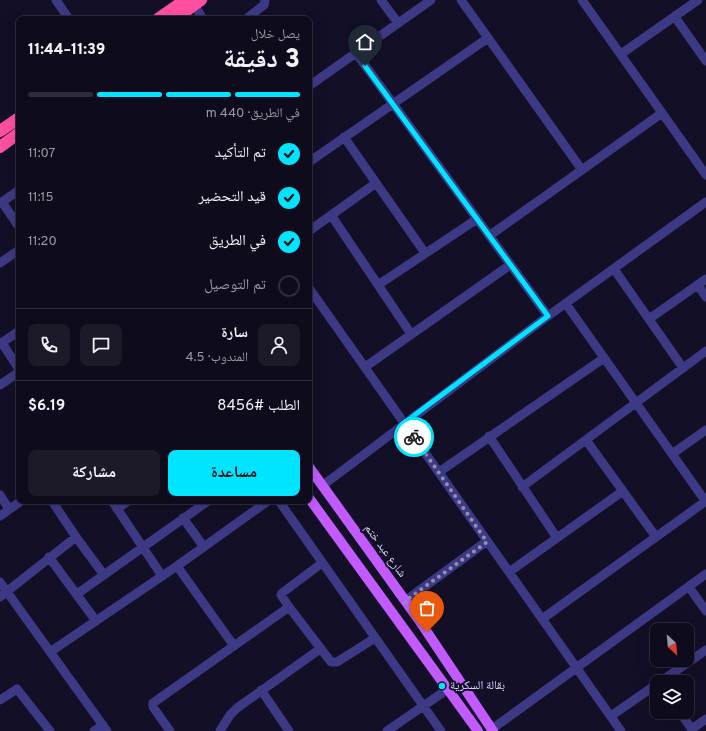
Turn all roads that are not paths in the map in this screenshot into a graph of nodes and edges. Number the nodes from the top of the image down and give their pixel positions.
1 (56, 0) edge
2 (265, 0) edge
3 (381, 0) edge
4 (430, 0) edge
5 (462, 0) edge
6 (584, 0) edge
7 (698, 0) edge
8 (193, 2) edge
9 (67, 16) edge
10 (164, 16) edge
11 (178, 16) edge
12 (201, 16) edge
13 (250, 16) edge
14 (675, 17) junction
15 (398, 23) junction
16 (488, 38) junction
17 (356, 53) junction
18 (621, 54) junction
19 (706, 61) edge
20 (312, 84) edge
21 (392, 103) junction
22 (662, 114) junction
23 (16, 120) edge
24 (2, 128) edge
25 (344, 137) junction
26 (312, 160) edge
27 (582, 170) junction
28 (705, 172) edge
29 (376, 183) junction
30 (16, 192) edge
31 (1, 202) edge
32 (706, 202) edge
33 (331, 215) junction
34 (477, 219) junction
35 (16, 223) edge
36 (312, 229) edge
37 (490, 236) junction
38 (16, 252) edge
39 (425, 253) junction
40 (0, 263) edge
41 (510, 265) junction
42 (614, 270) junction
43 (706, 279) edge
44 (378, 285) junction
45 (698, 285) junction
46 (312, 292) edge
47 (706, 297) edge
48 (566, 304) junction
49 (548, 316) junction
50 (649, 319) junction
51 (16, 334) edge
52 (410, 334) junction
53 (1, 344) edge
54 (706, 351) edge
55 (604, 358) junction
56 (16, 366) edge
57 (365, 367) junction
58 (683, 368) junction
59 (16, 372) edge
60 (0, 385) edge
61 (636, 403) junction
62 (404, 423) junction
63 (706, 430) edge
64 (488, 436) junction
65 (586, 440) junction
66 (672, 454) junction
67 (312, 471) edge
68 (439, 472) junction
69 (322, 486) junction
70 (522, 487) junction
71 (623, 491) junction
72 (0, 495) edge
73 (312, 502) edge
74 (706, 502) edge
75 (17, 504) edge
76 (54, 504) edge
77 (204, 504) edge
78 (264, 504) edge
79 (281, 504) edge
80 (115, 505) edge
81 (9, 509) junction
82 (0, 516) edge
83 (183, 518) junction
84 (76, 537) junction
85 (656, 537) junction
86 (557, 538) junction
87 (487, 542) junction
88 (143, 546) junction
89 (204, 547) junction
90 (49, 558) junction
91 (322, 563) junction
92 (177, 566) junction
93 (509, 572) junction
94 (706, 574) edge
95 (104, 575) junction
96 (162, 576) junction
97 (0, 582) edge
98 (689, 587) junction
99 (3, 594) edge
100 (77, 594) junction
101 (405, 601) junction
102 (289, 607) junction
103 (706, 611) edge
104 (542, 619) junction
105 (419, 620) junction
106 (96, 621) junction
107 (405, 630) junction
108 (375, 638) junction
109 (234, 646) junction
110 (320, 649) junction
111 (706, 650) edge
112 (50, 652) junction
113 (576, 668) junction
114 (670, 675) edge
115 (448, 689) junction
116 (650, 689) edge
117 (261, 690) junction
118 (0, 700) edge
119 (422, 706) junction
120 (610, 716) junction
121 (685, 719) edge
122 (706, 719) edge
123 (105, 728) edge
124 (493, 730) edge
125 (692, 730) edge
126 (50, 731) edge
127 (94, 731) edge
128 (170, 731) edge
129 (220, 731) edge
130 (289, 731) edge
131 (387, 731) edge
132 (441, 731) edge
133 (478, 731) edge
134 (621, 731) edge

1 - 9 street
2 - 13 street
3 - 15 street
4 - 15 street
5 - 16 street
6 - 18 street
7 - 14 street
8 - 10 highway
8 - 11 highway
8 - 12 street
14 - 18 street
14 - 19 street
15 - 17 street
16 - 21 street
16 - 27 street
17 - 20 street
17 - 21 street
18 - 22 street
21 - 25 street
21 - 34 street
22 - 27 street
22 - 28 street
23 - 24 highway
25 - 26 street
25 - 29 street
27 - 37 street
29 - 33 street
29 - 39 street
30 - 31 street
31 - 35 street
32 - 42 street
33 - 36 street
33 - 44 street
34 - 37 street
34 - 39 street
37 - 41 street
38 - 40 street
39 - 44 street
41 - 49 street
41 - 52 street
42 - 48 street
42 - 50 street
43 - 45 street
44 - 52 street
45 - 47 street
45 - 50 street
46 - 57 street
48 - 49 street
48 - 55 street
49 - 62 street
50 - 58 street
51 - 53 street
52 - 57 street
53 - 56 street
54 - 58 street
55 - 61 street
55 - 64 street
57 - 62 street
58 - 61 street
59 - 60 street
61 - 65 street
61 - 66 street
62 - 68 street
62 - 69 street
63 - 66 street
64 - 68 street
64 - 70 street
65 - 70 street
65 - 71 street
66 - 74 street
67 - 69 main road, شارع عبد ختم
68 - 87 street
69 - 101 main road, شارع عبد ختم
70 - 86 street
71 - 85 street
71 - 86 street
72 - 81 street
73 - 107 main road
74 - 85 street
75 - 81 street
76 - 84 street
77 - 83 street
78 - 89 street
79 - 91 street
80 - 88 street
81 - 82 street
83 - 88 street
83 - 89 street
84 - 90 street
84 - 95 street
85 - 104 street
86 - 93 street
87 - 93 street
87 - 101 street
88 - 95 street
88 - 96 street
89 - 92 street
90 - 99 street
90 - 100 street
91 - 102 street
91 - 108 street
92 - 96 street
92 - 109 street
93 - 104 street
94 - 98 street
95 - 100 street
96 - 106 street
97 - 99 street
98 - 103 street
98 - 113 street
99 - 112 street
100 - 106 street
101 - 105 main road, شارع عبد ختم
102 - 109 street
102 - 110 street
104 - 113 street
105 - 107 main road
105 - 124 main road, شارع عبد ختم
106 - 112 street
107 - 115 main road
108 - 110 street
108 - 119 street
109 - 128 street
110 - 117 street
111 - 114 street
112 - 123 street
113 - 120 street
113 - 124 street
115 - 119 street
115 - 133 main road
116 - 120 street
117 - 129 street
117 - 130 street
118 - 126 street
119 - 131 street
119 - 132 street
120 - 134 street
121 - 125 street
122 - 125 street
123 - 127 street

